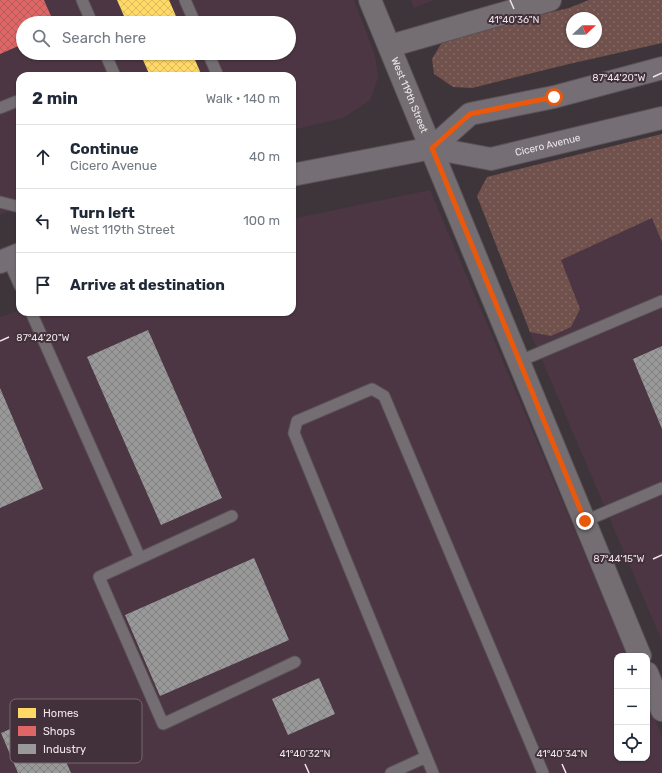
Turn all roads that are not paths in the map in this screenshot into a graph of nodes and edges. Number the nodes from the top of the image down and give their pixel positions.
1 (82, 0) edge
2 (185, 0) edge
3 (370, 0) edge
4 (550, 0) edge
5 (89, 16) edge
6 (192, 16) edge
7 (390, 46) junction
8 (108, 60) edge
9 (211, 60) edge
10 (662, 68) edge
11 (113, 72) edge
12 (216, 72) edge
13 (16, 102) edge
14 (0, 108) edge
15 (662, 118) edge
16 (432, 148) junction
17 (296, 174) edge
18 (0, 202) edge
19 (16, 206) edge
20 (9, 258) edge
21 (16, 276) edge
22 (662, 301) edge
23 (33, 316) edge
24 (520, 361) junction
25 (662, 488) edge
26 (232, 516) dead end
27 (585, 521) junction
28 (140, 558) junction
29 (639, 653) edge
30 (294, 662) dead end
31 (650, 680) edge
32 (662, 710) edge
33 (426, 757) junction
34 (391, 773) edge
35 (433, 773) edge
36 (543, 773) edge

1 - 5 lane
2 - 6 lane
3 - 7 street, West 119th Street
4 - 7 street
7 - 16 street, West 119th Street
8 - 11 lane
9 - 12 lane
10 - 16 main road
13 - 14 lane
15 - 16 main road, Cicero Avenue
16 - 17 main road, Cicero Avenue
16 - 24 street, West 119th Street
18 - 19 lane
20 - 21 lane
22 - 24 lane
23 - 28 lane
24 - 27 street, West 119th Street
25 - 27 lane
26 - 28 lane
27 - 29 street, West 119th Street
28 - 30 lane
31 - 32 street
33 - 34 lane
33 - 35 lane
33 - 36 lane

